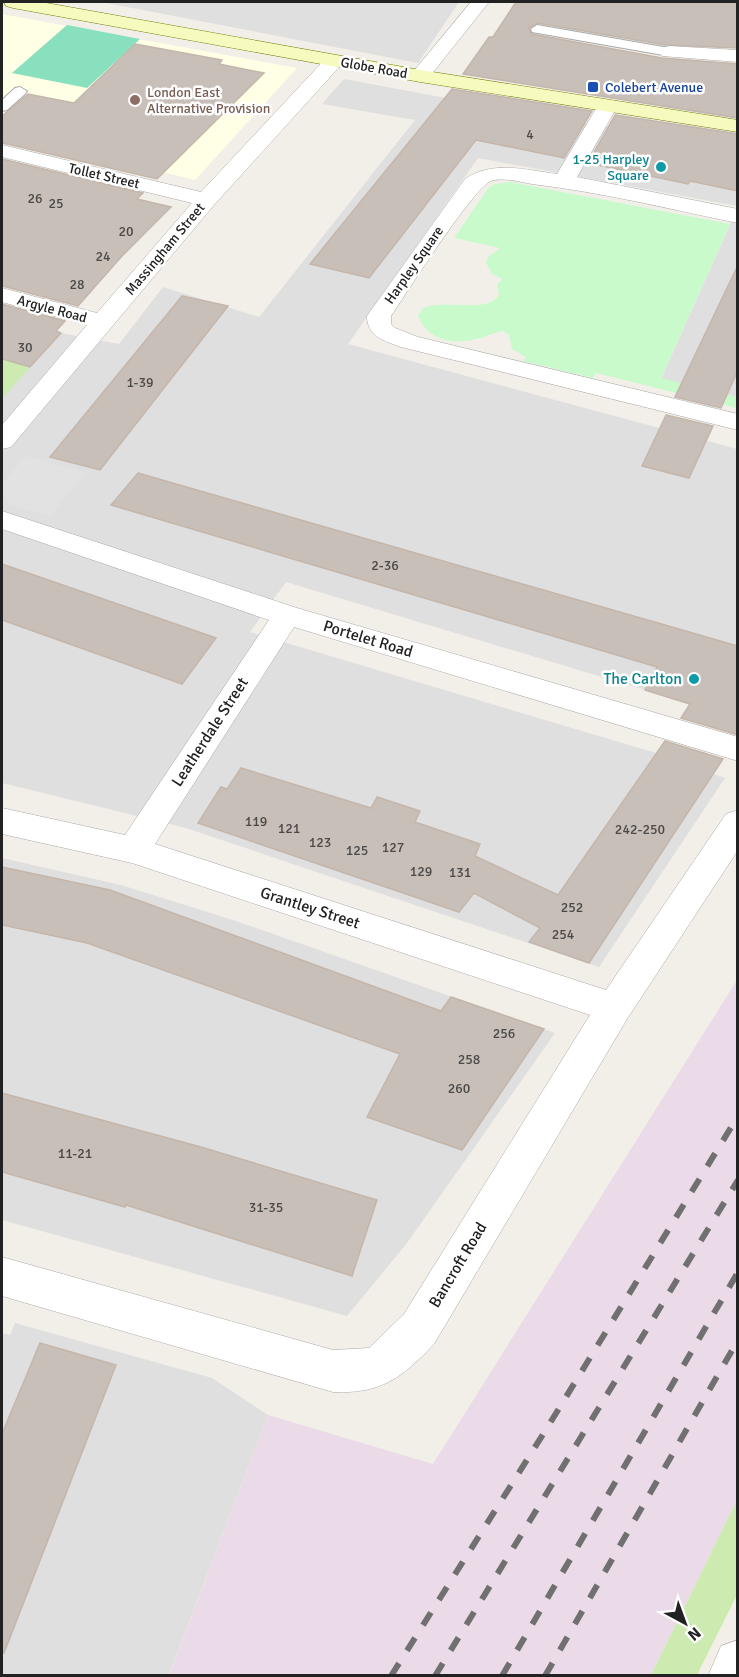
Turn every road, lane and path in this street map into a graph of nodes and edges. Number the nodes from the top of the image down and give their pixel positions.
1 (12, 2) edge
2 (480, 2) edge
3 (537, 29) dead end
4 (669, 52) joint
5 (738, 56) edge
6 (334, 61) junction
7 (420, 76) junction
8 (20, 92) dead end
9 (2, 107) edge
10 (607, 107) junction
11 (738, 126) edge
12 (2, 151) edge
13 (564, 181) junction
14 (206, 200) junction
15 (738, 216) edge
16 (2, 295) edge
17 (103, 322) junction
18 (738, 422) edge
19 (2, 441) edge
20 (2, 520) edge
21 (287, 615) junction
22 (738, 749) edge
23 (2, 821) edge
24 (738, 823) edge
25 (133, 850) junction
26 (614, 1008) junction
27 (2, 1276) edge
28 (738, 1663) edge
29 (732, 1676) edge

1 - 6 main road, Globe Road
2 - 7 street
3 - 4 lane
4 - 5 street
6 - 7 main road, Globe Road
6 - 14 street, Massingham Street
7 - 10 main road, Globe Road
8 - 9 lane
10 - 11 main road, Globe Road
10 - 13 street
12 - 14 street, Tollet Street
13 - 15 street, Harpley Square
13 - 18 street, Harpley Square
14 - 17 street, Massingham Street
16 - 17 street, Argyle Road
17 - 19 street, Massingham Street
20 - 21 street, Portelet Road
21 - 22 street, Portelet Road
21 - 25 street, Leatherdale Street
23 - 25 street, Grantley Street
24 - 26 street, Bancroft Road
25 - 26 street, Grantley Street
26 - 27 street, Bancroft Road
28 - 29 street

